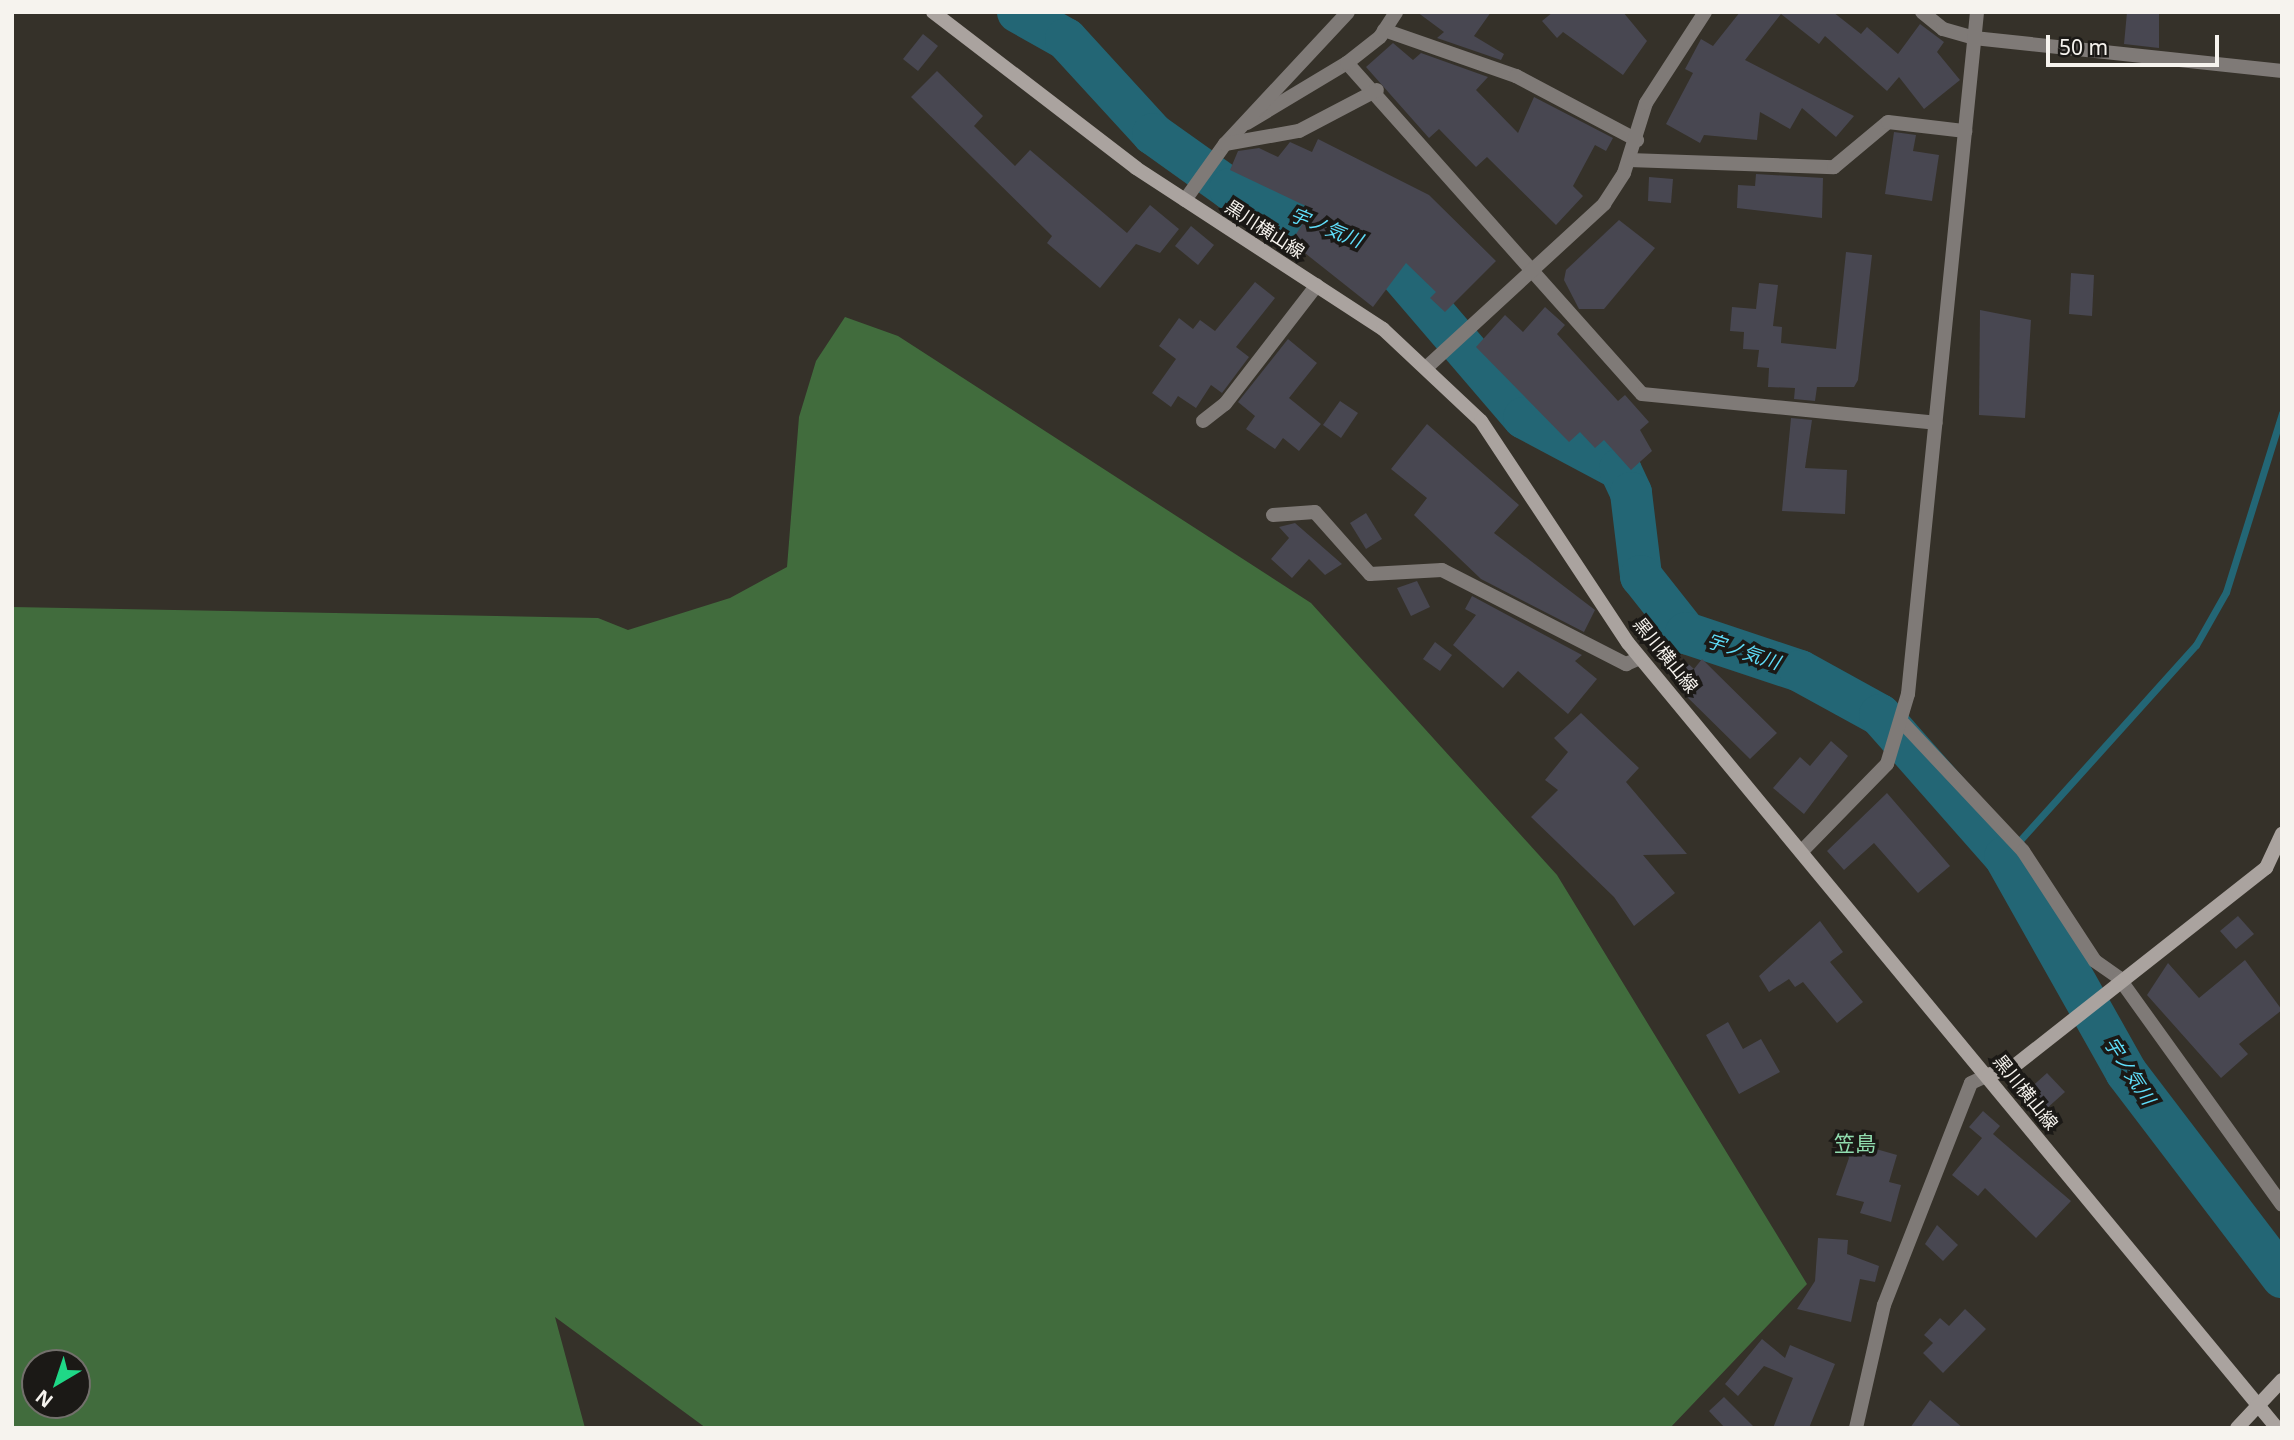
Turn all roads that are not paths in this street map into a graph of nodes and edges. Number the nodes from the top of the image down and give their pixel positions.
1 (933, 12) edge
2 (1348, 12) edge
3 (1396, 12) edge
4 (1705, 12) edge
5 (1923, 12) edge
6 (1977, 12) edge
7 (1384, 30) junction
8 (1975, 38) junction
9 (1347, 63) junction
10 (2282, 71) edge
11 (1377, 90) junction
12 (1247, 123) junction
13 (1965, 131) junction
14 (1637, 140) junction
15 (1226, 144) junction
16 (1629, 160) junction
17 (1185, 200) junction
18 (1533, 271) junction
19 (1317, 285) junction
20 (1427, 367) junction
21 (1203, 421) dead end
22 (1936, 423) junction
23 (1273, 515) dead end
24 (1640, 658) junction
25 (1901, 724) junction
26 (2282, 833) edge
27 (1804, 849) junction
28 (2119, 978) junction
29 (1988, 1075) junction
30 (2282, 1205) edge
31 (2282, 1380) edge
32 (2258, 1405) junction
33 (1856, 1428) edge
34 (2237, 1428) edge
35 (2277, 1428) edge

1 - 17 main road, 黒川横山線
2 - 12 street
3 - 7 street
4 - 14 street
5 - 8 street
6 - 8 street
7 - 9 street
7 - 14 street
8 - 10 street
8 - 13 street
9 - 11 street
9 - 12 street
11 - 15 street
11 - 18 street
12 - 15 street
13 - 16 street
13 - 22 street
14 - 16 street
15 - 17 street
16 - 18 street
17 - 19 main road, 黒川横山線
18 - 20 street
18 - 22 street
19 - 20 main road, 黒川横山線
19 - 21 street
20 - 24 main road, 黒川横山線
22 - 25 street
23 - 24 street
24 - 27 main road, 黒川横山線
25 - 27 street
25 - 28 street
26 - 28 main road
27 - 29 main road, 黒川横山線
28 - 29 main road
28 - 30 street
29 - 32 main road, 黒川横山線
29 - 33 street
31 - 32 main road
32 - 34 main road
32 - 35 main road, 黒川横山線

